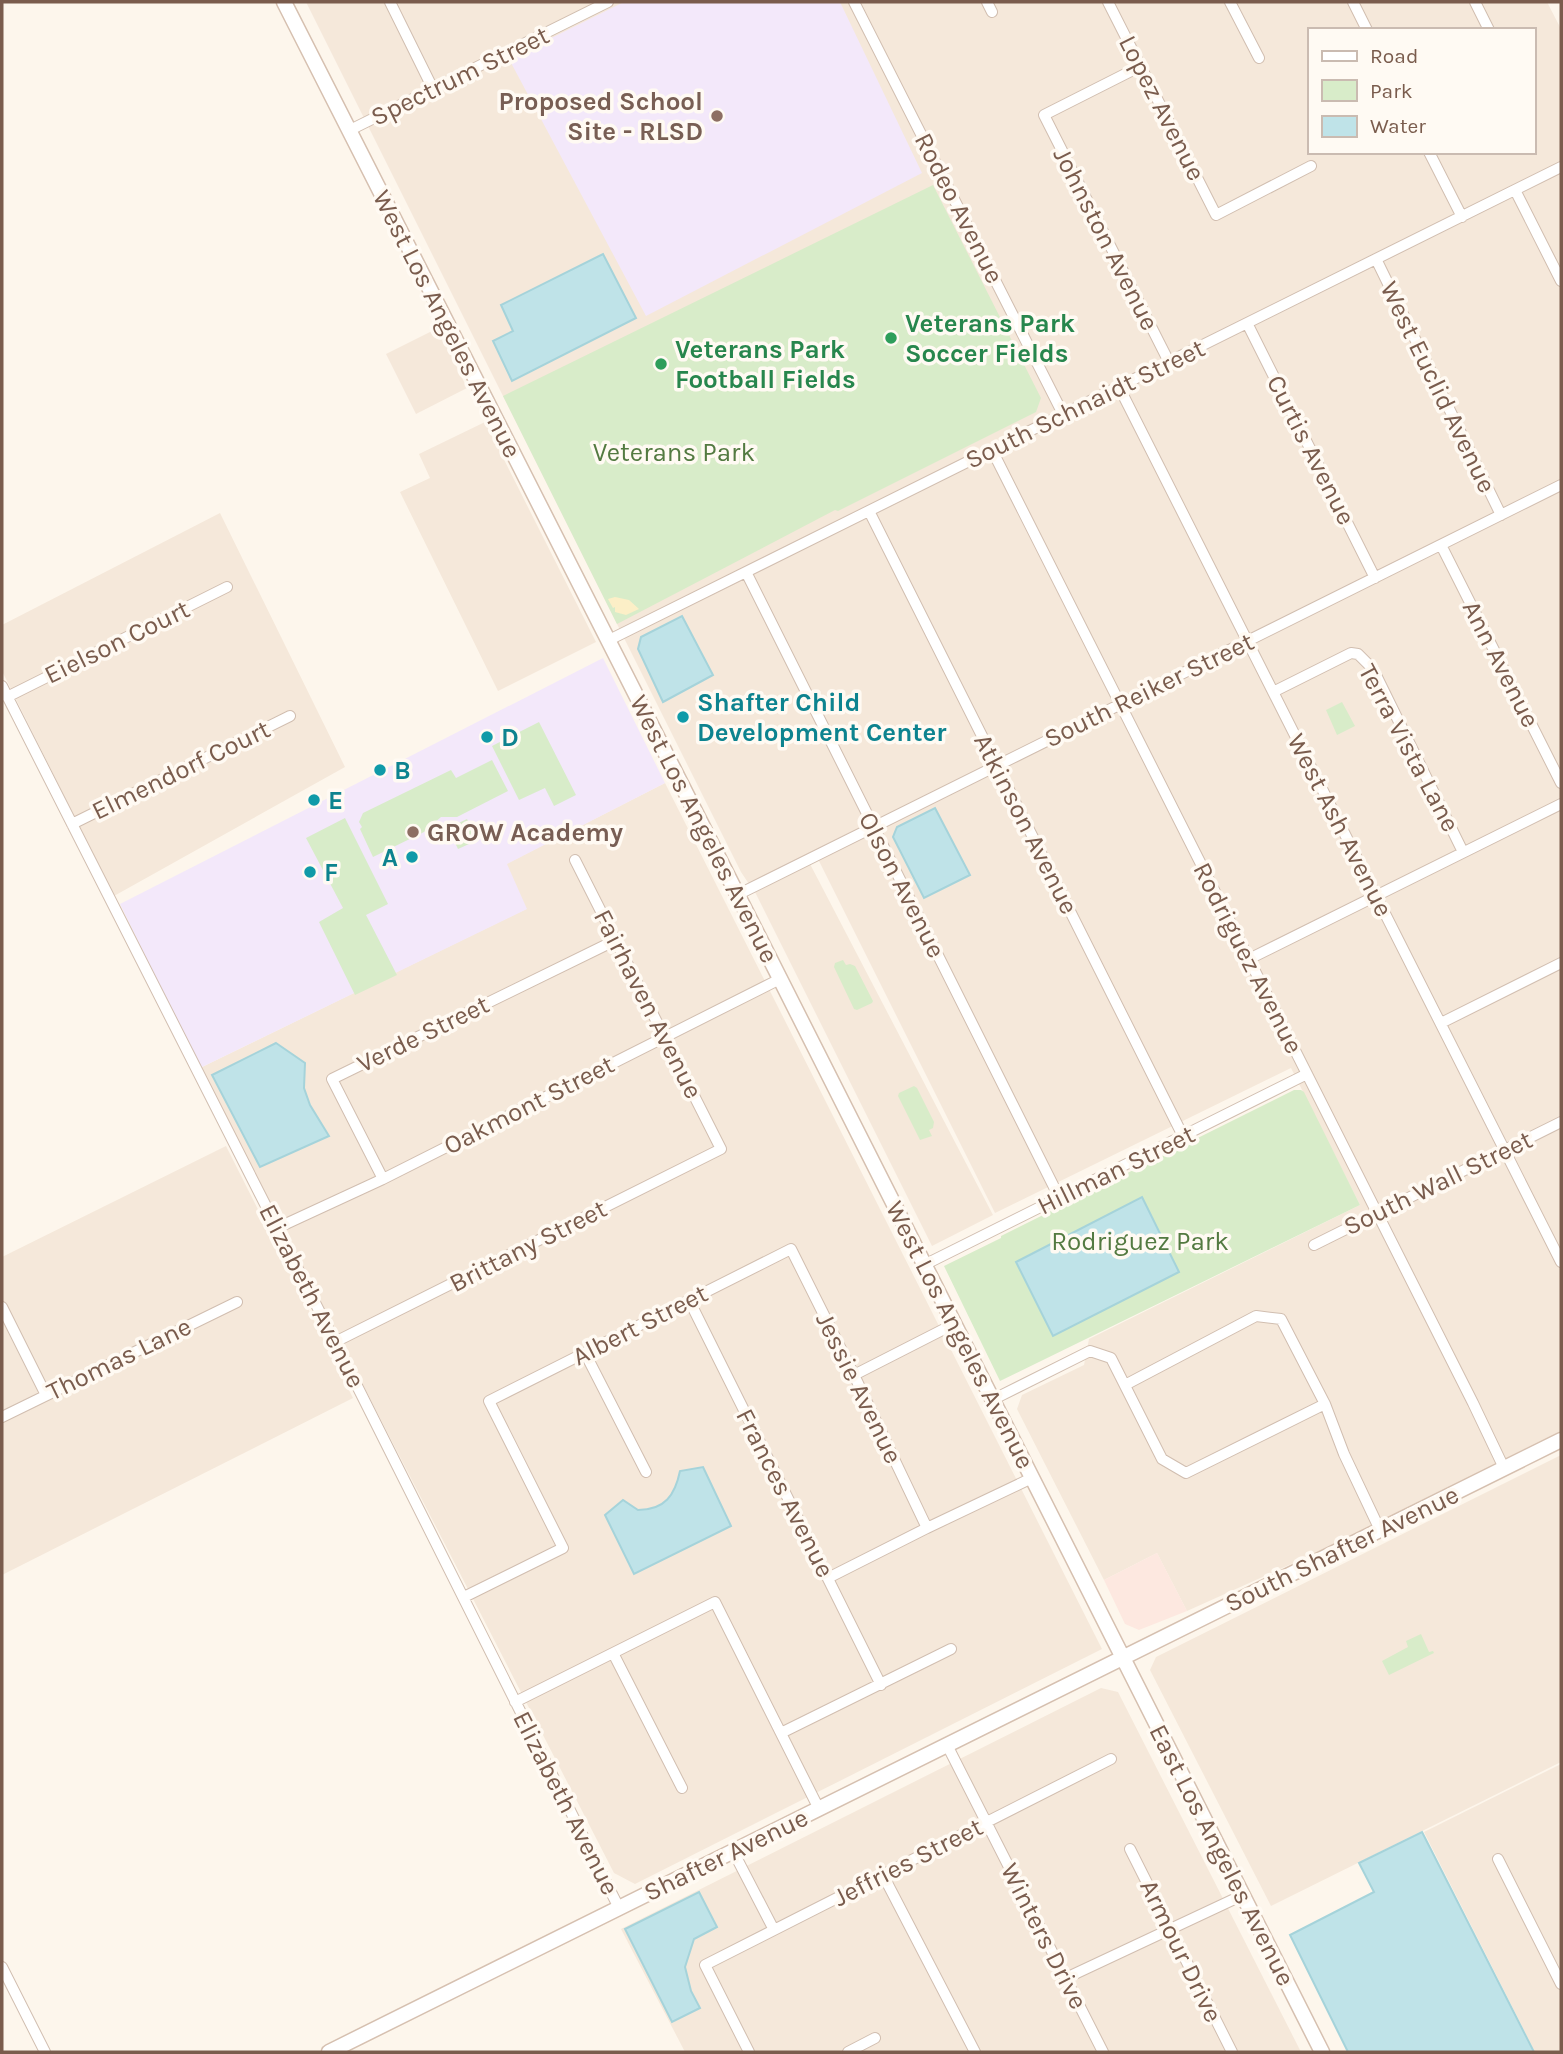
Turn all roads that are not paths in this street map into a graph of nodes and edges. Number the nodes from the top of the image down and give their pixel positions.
1 (284, 2) edge
2 (390, 2) edge
3 (608, 2) edge
4 (854, 2) edge
5 (986, 2) edge
6 (1108, 2) edge
7 (1230, 2) edge
8 (1353, 2) edge
9 (1475, 2) edge
10 (992, 12) dead end
11 (1366, 28) edge
12 (1488, 28) edge
13 (1259, 58) dead end
14 (1140, 66) junction
15 (433, 89) junction
16 (348, 131) junction
17 (1430, 154) edge
18 (1311, 166) dead end
19 (1561, 167) edge
20 (1515, 190) junction
21 (1462, 216) junction
22 (1376, 259) junction
23 (1561, 281) edge
24 (1247, 323) junction
25 (1168, 362) junction
26 (1119, 387) junction
27 (1063, 414) junction
28 (992, 450) junction
29 (1560, 489) edge
30 (869, 511) junction
31 (1501, 515) junction
32 (1441, 545) junction
33 (746, 572) junction
34 (1375, 578) junction
35 (227, 587) dead end
36 (609, 640) junction
37 (1248, 641) junction
38 (2, 686) edge
39 (1273, 692) junction
40 (7, 696) junction
41 (1120, 704) junction
42 (290, 716) dead end
43 (996, 766) junction
44 (1561, 783) edge
45 (1561, 804) edge
46 (72, 824) junction
47 (872, 827) junction
48 (1463, 852) junction
49 (575, 859) dead end
50 (737, 895) junction
51 (1376, 895) junction
52 (616, 940) junction
53 (1249, 959) junction
54 (1561, 963) edge
55 (780, 979) junction
56 (1441, 1023) junction
57 (664, 1037) junction
58 (1307, 1074) junction
59 (1561, 1122) edge
60 (1183, 1136) junction
61 (721, 1149) joint
62 (1505, 1150) junction
63 (383, 1179) junction
64 (1059, 1198) junction
65 (1377, 1213) junction
66 (277, 1228) junction
67 (1314, 1245) dead end
68 (790, 1249) joint
69 (1561, 1262) edge
70 (925, 1265) junction
71 (689, 1300) junction
72 (237, 1302) dead end
73 (2, 1307) edge
74 (954, 1324) junction
75 (335, 1342) junction
76 (585, 1353) junction
77 (854, 1375) junction
78 (1125, 1385) junction
79 (46, 1395) junction
80 (992, 1400) junction
81 (1325, 1405) junction
82 (2, 1417) edge
83 (1561, 1440) edge
84 (1504, 1468) junction
85 (646, 1472) dead end
86 (1032, 1478) junction
87 (927, 1528) junction
88 (1380, 1530) junction
89 (828, 1578) junction
90 (464, 1597) junction
91 (951, 1649) dead end
92 (613, 1653) junction
93 (1123, 1658) junction
94 (881, 1685) junction
95 (515, 1702) junction
96 (781, 1733) junction
97 (947, 1745) junction
98 (1111, 1759) dead end
99 (682, 1788) dead end
100 (819, 1809) junction
101 (986, 1822) junction
102 (1130, 1849) dead end
103 (733, 1852) junction
104 (1498, 1858) dead end
105 (883, 1875) junction
106 (1242, 1895) junction
107 (619, 1908) junction
108 (1171, 1928) junction
109 (774, 1930) junction
110 (2, 1967) edge
111 (1066, 1978) junction
112 (1561, 1984) edge
113 (875, 2038) dead end
114 (45, 2052) edge
115 (328, 2052) edge
116 (749, 2052) edge
117 (848, 2052) edge
118 (975, 2052) edge
119 (1103, 2052) edge
120 (1232, 2052) edge
121 (1322, 2052) edge

1 - 16 street, West Los Angeles Avenue
2 - 15 street
3 - 15 street, Spectrum Street
4 - 27 street, Rodeo Avenue
5 - 10 street
6 - 14 street, Lopez Avenue
7 - 13 street
8 - 11 street
9 - 12 street
14 - 18 street, Lopez Avenue
14 - 25 street, Johnston Avenue
15 - 16 street, Spectrum Street
16 - 36 street, West Los Angeles Avenue
17 - 21 street
19 - 20 street, South Schnaidt Street
20 - 21 street, South Schnaidt Street
20 - 23 street
21 - 22 street, South Schnaidt Street
22 - 24 street, South Schnaidt Street
22 - 31 street, West Euclid Avenue
24 - 25 street, South Schnaidt Street
24 - 34 street, Curtis Avenue
25 - 26 street, South Schnaidt Street
26 - 27 street, South Schnaidt Street
26 - 37 street, West Ash Avenue
27 - 28 street, South Schnaidt Street
28 - 30 street, South Schnaidt Street
28 - 41 street, Rodriguez Avenue
29 - 31 street, South Reiker Street
30 - 33 street, South Schnaidt Street
30 - 43 street, Atkinson Avenue
31 - 32 street, South Reiker Street
32 - 34 street, South Reiker Street
32 - 44 street, Ann Avenue
33 - 36 street, South Schnaidt Street
33 - 47 street, Olson Avenue
34 - 37 street, South Reiker Street
35 - 40 street, Eielson Court
36 - 50 street, West Los Angeles Avenue
37 - 39 street, West Ash Avenue
37 - 41 street, South Reiker Street
38 - 40 street, Elizabeth Avenue
39 - 48 street, Terra Vista Lane
39 - 51 street, West Ash Avenue
40 - 46 street, Elizabeth Avenue
41 - 43 street, South Reiker Street
41 - 53 street, Rodriguez Avenue
42 - 46 street, Elmendorf Court
43 - 47 street, South Reiker Street
43 - 60 street, Atkinson Avenue
45 - 48 street
46 - 66 street, Elizabeth Avenue
47 - 50 street, South Reiker Street
47 - 64 street, Olson Avenue
48 - 51 street
49 - 52 street, Fairhaven Avenue
50 - 55 street, West Los Angeles Avenue
51 - 53 street
51 - 56 street, West Ash Avenue
52 - 57 street, Fairhaven Avenue
52 - 63 street, Verde Street
53 - 58 street, Rodriguez Avenue
54 - 56 street
55 - 57 street, Oakmont Street
55 - 70 street, West Los Angeles Avenue
56 - 62 street, West Ash Avenue
57 - 61 street, Fairhaven Avenue
57 - 63 street, Oakmont Street
58 - 60 street, Hillman Street
58 - 65 street, Rodriguez Avenue
59 - 62 street, South Wall Street
60 - 64 street, Hillman Street
61 - 75 street, Brittany Street
62 - 65 street, South Wall Street
62 - 69 street, West Ash Avenue
63 - 66 street, Oakmont Street
64 - 70 street, Hillman Street
65 - 67 street, South Wall Street
65 - 84 street, Rodriguez Avenue
66 - 75 street, Elizabeth Avenue
68 - 71 street, Albert Street
68 - 77 street, Jessie Avenue
70 - 74 street, West Los Angeles Avenue
71 - 76 street, Albert Street
71 - 89 street, Frances Avenue
72 - 79 street, Thomas Lane
73 - 79 street
74 - 77 street
74 - 80 street, West Los Angeles Avenue
75 - 90 street, Elizabeth Avenue
76 - 85 street
76 - 90 street, Albert Street
77 - 87 street, Jessie Avenue
78 - 80 street
78 - 81 street
78 - 81 street
79 - 82 street, Thomas Lane
80 - 86 street, West Los Angeles Avenue
81 - 88 street
83 - 84 street, South Shafter Avenue
84 - 88 street, South Shafter Avenue
86 - 87 street
86 - 93 street, West Los Angeles Avenue
87 - 89 street
88 - 93 street, South Shafter Avenue
89 - 94 street, Frances Avenue
90 - 95 street, Elizabeth Avenue
91 - 94 street
92 - 95 street
92 - 96 street
92 - 99 street
93 - 97 street, Shafter Avenue
93 - 106 street, East Los Angeles Avenue
94 - 96 street
95 - 107 street, Elizabeth Avenue
96 - 100 street
97 - 100 street, Shafter Avenue
97 - 101 street, Winters Drive
98 - 101 street, Jeffries Street
100 - 103 street, Shafter Avenue
101 - 105 street, Jeffries Street
101 - 111 street, Winters Drive
102 - 108 street, Armour Drive
103 - 107 street, Shafter Avenue
103 - 109 street
104 - 112 street
105 - 109 street, Jeffries Street
105 - 118 street
106 - 108 street
106 - 121 street, East Los Angeles Avenue
107 - 115 street, Shafter Avenue
108 - 111 street
108 - 120 street, Armour Drive
109 - 116 street, Jeffries Street
110 - 114 street
111 - 119 street, Winters Drive
113 - 117 street

